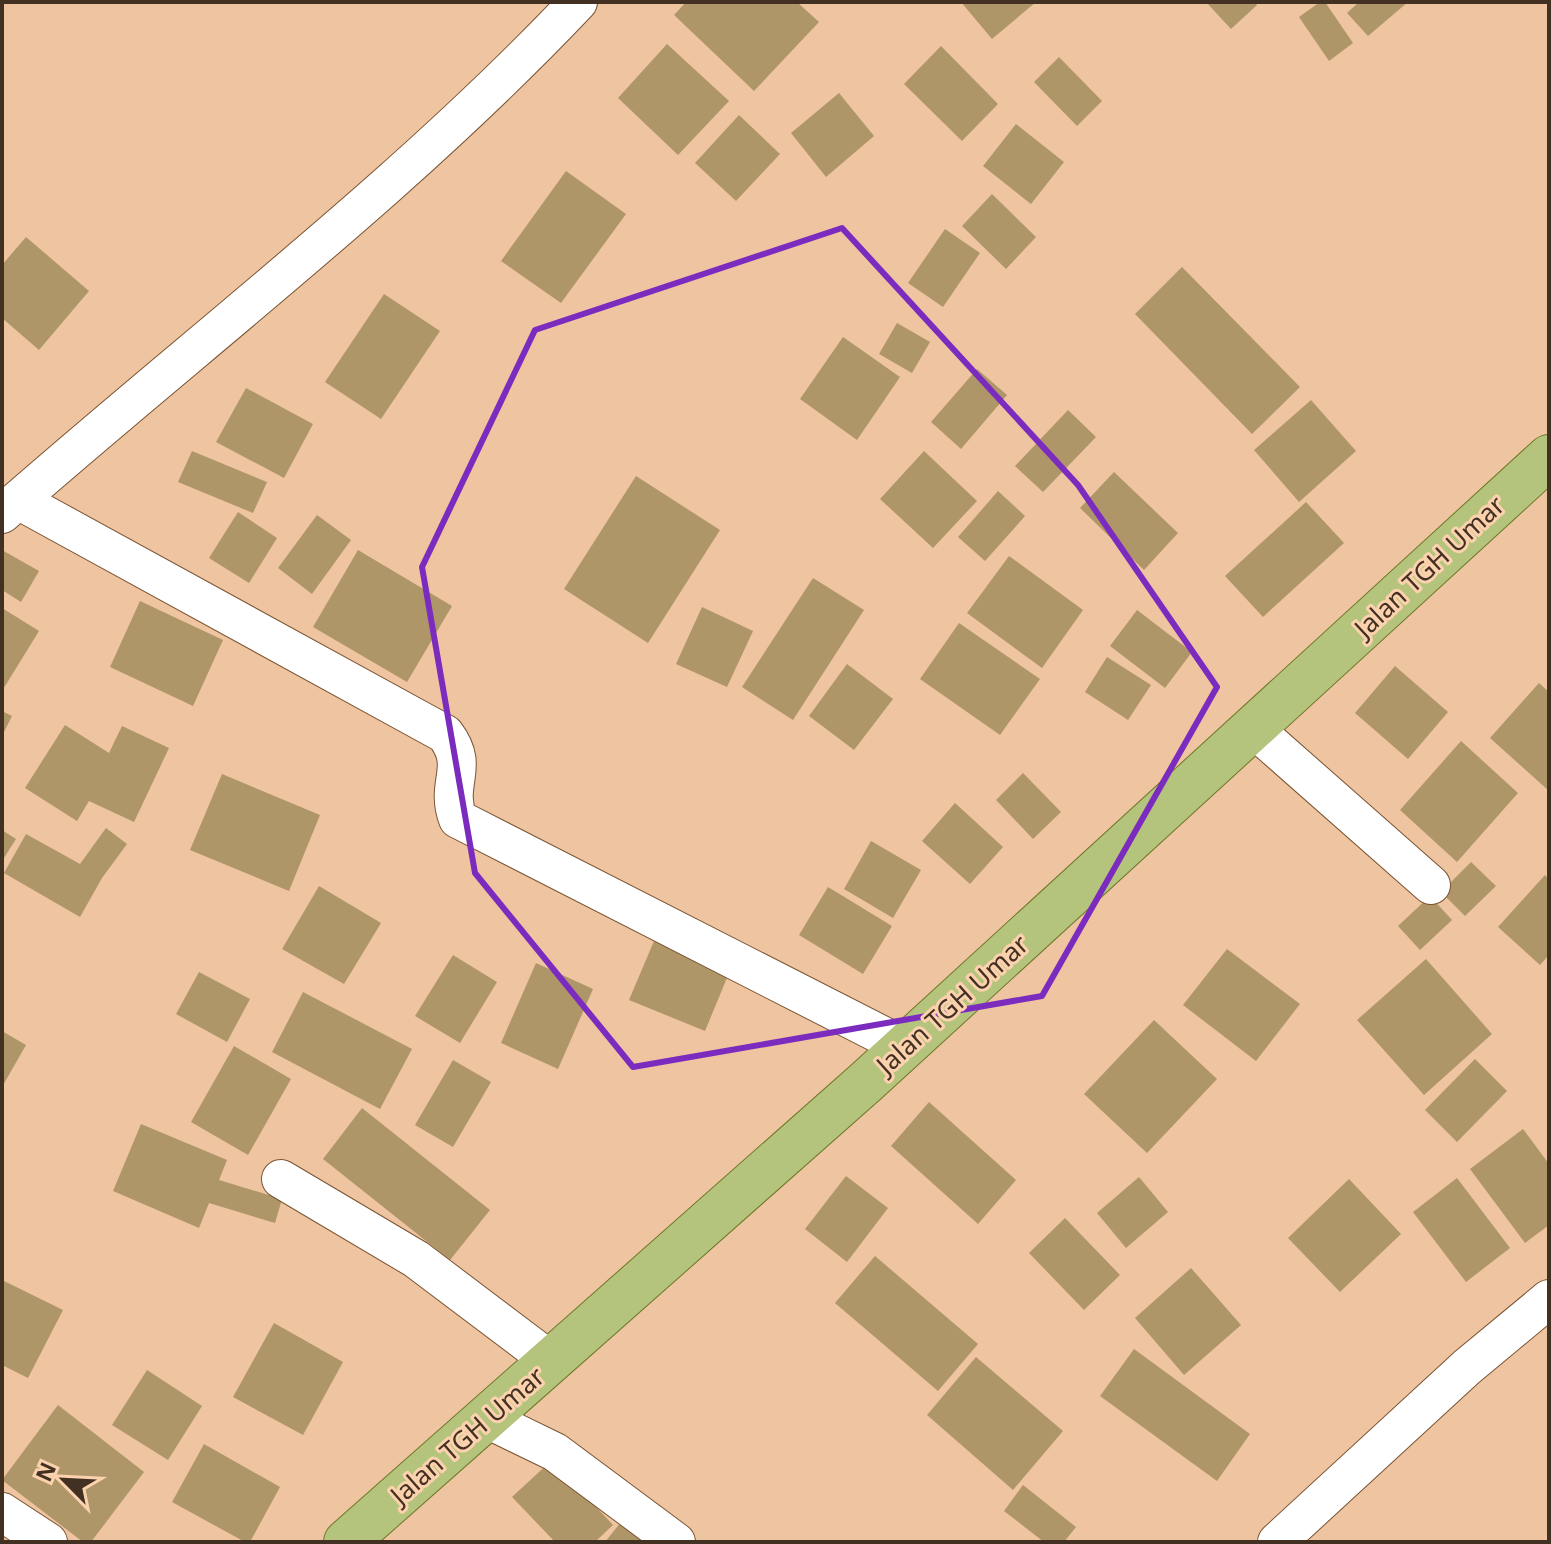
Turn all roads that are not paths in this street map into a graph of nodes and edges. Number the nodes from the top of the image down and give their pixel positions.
1 (578, 2) edge
2 (1549, 457) edge
3 (10, 507) edge
4 (1253, 728) junction
5 (1431, 885) dead end
6 (905, 1047) junction
7 (281, 1179) dead end
8 (1549, 1299) edge
9 (551, 1361) junction
10 (485, 1418) junction
11 (2, 1512) edge
12 (48, 1542) edge
13 (346, 1542) edge
14 (676, 1542) edge
15 (1277, 1542) edge

1 - 3 street
2 - 4 main road, Jalan TGH Umar
3 - 6 street
4 - 5 street
4 - 6 main road, Jalan TGH Umar
6 - 9 main road, Jalan TGH Umar
7 - 9 street
8 - 15 street
9 - 10 main road, Jalan TGH Umar
10 - 13 main road, Jalan TGH Umar
10 - 14 street
11 - 12 street

